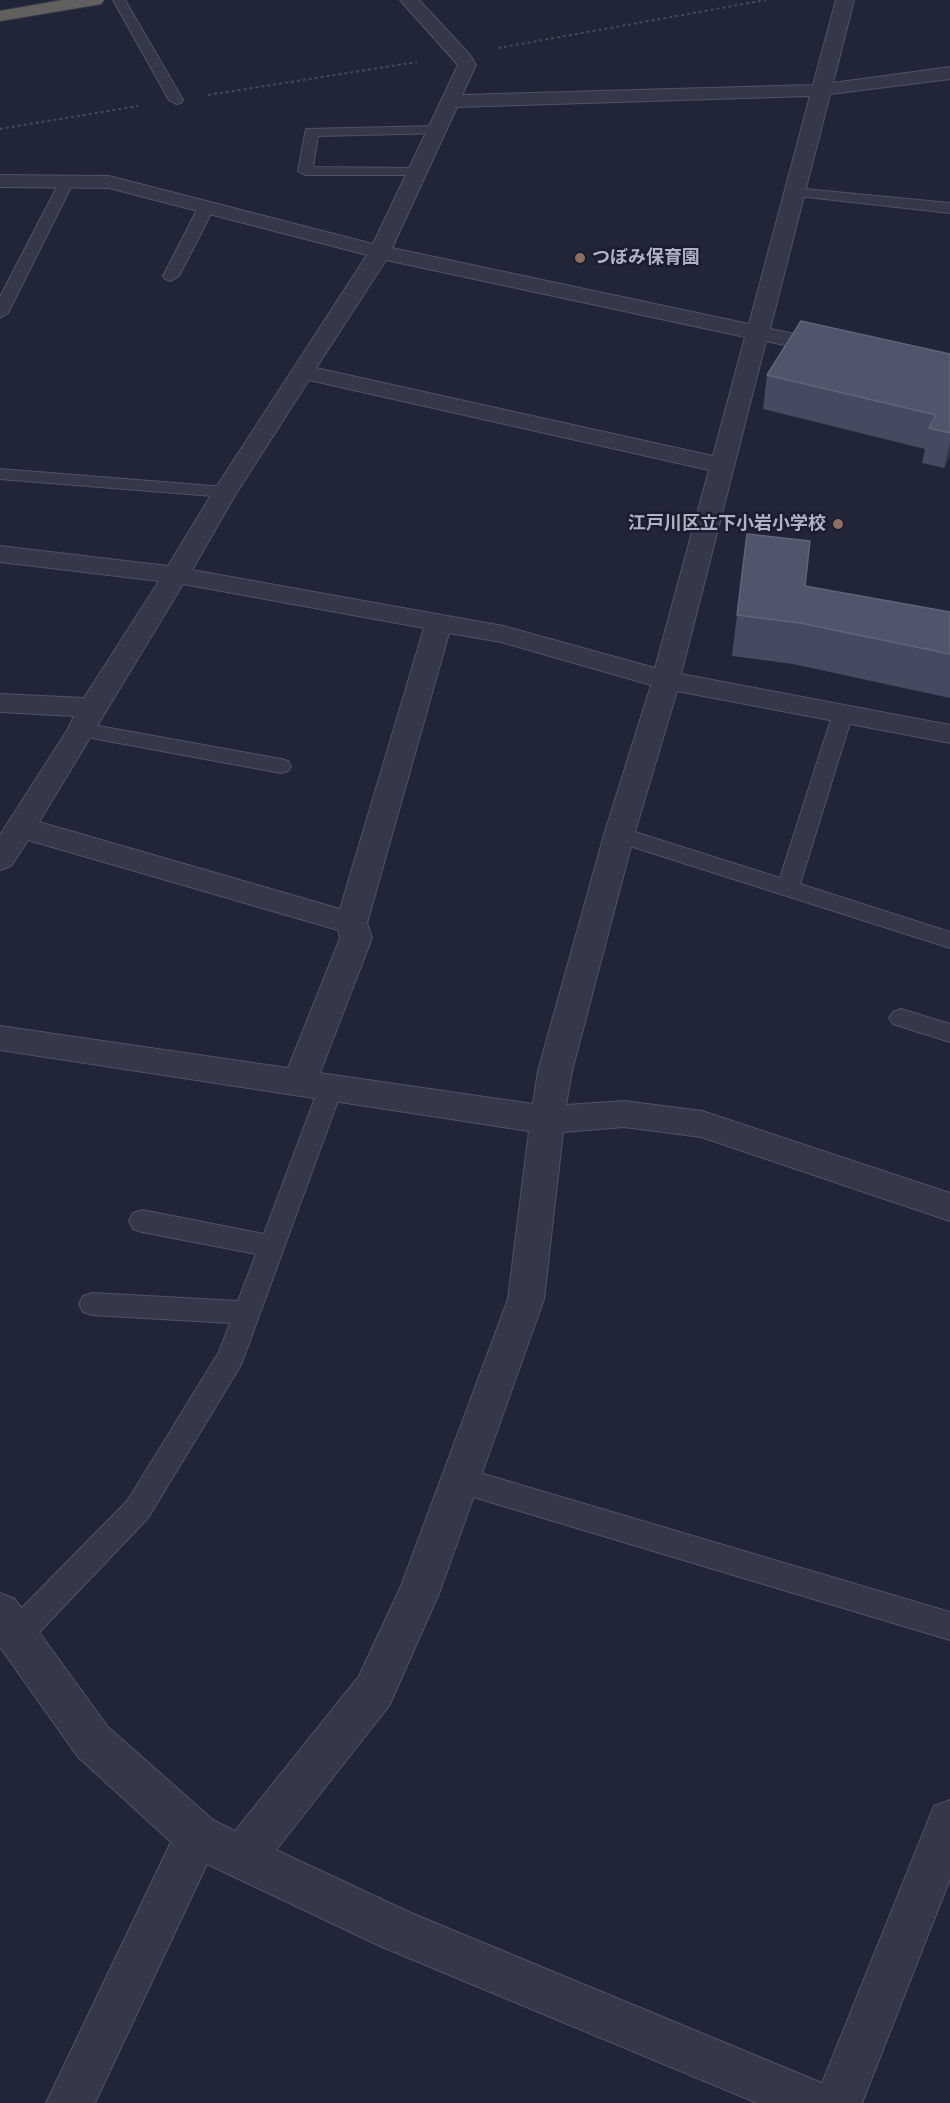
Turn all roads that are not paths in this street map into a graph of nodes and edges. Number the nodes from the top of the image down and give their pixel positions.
1 (95, 0) edge
2 (118, 0) edge
3 (409, 0) edge
4 (845, 0) edge
5 (0, 16) edge
6 (950, 73) edge
7 (820, 90) junction
8 (176, 100) road end
9 (449, 101) junction
10 (438, 130) junction
11 (418, 172) junction
12 (0, 181) edge
13 (67, 181) junction
14 (794, 192) junction
15 (207, 206) junction
16 (950, 208) edge
17 (380, 252) junction
18 (171, 276) dead end
19 (0, 313) edge
20 (758, 333) junction
21 (860, 355) edge
22 (302, 372) junction
23 (723, 466) junction
24 (0, 474) edge
25 (225, 492) junction
26 (0, 554) edge
27 (176, 575) junction
28 (439, 622) junction
29 (666, 680) junction
30 (0, 703) edge
31 (843, 713) junction
32 (87, 719) junction
33 (950, 734) edge
34 (281, 766) dead end
35 (20, 827) junction
36 (620, 835) junction
37 (0, 859) edge
38 (788, 888) junction
39 (351, 923) junction
40 (950, 940) edge
41 (902, 1018) dead end
42 (950, 1033) edge
43 (0, 1038) edge
44 (315, 1085) junction
45 (546, 1119) junction
46 (950, 1207) edge
47 (141, 1221) dead end
48 (272, 1246) junction
49 (92, 1304) dead end
50 (247, 1313) junction
51 (460, 1480) junction
52 (8, 1624) edge
53 (950, 1626) edge
54 (950, 1822) edge
55 (197, 1836) junction
56 (242, 1857) junction
57 (70, 2103) edge
58 (808, 2103) edge
59 (838, 2103) edge

1 - 5 highway
2 - 8 lane
3 - 9 street
4 - 7 street
6 - 7 street
7 - 9 street
7 - 14 street
9 - 10 street
10 - 11 street
10 - 11 lane
11 - 17 street
12 - 13 street
13 - 15 street
13 - 19 lane
14 - 16 lane
14 - 20 street
15 - 17 street
15 - 18 lane
17 - 20 street
17 - 22 street
20 - 21 street
20 - 23 street
22 - 23 street
22 - 25 street
23 - 29 street
24 - 25 lane
25 - 27 street
26 - 27 street
27 - 28 street
27 - 32 street
28 - 29 street
28 - 39 street
29 - 31 street
29 - 36 street
30 - 32 street
31 - 33 street
31 - 38 lane
32 - 34 lane
32 - 35 street
35 - 37 street
35 - 39 street
36 - 38 lane
36 - 45 street
38 - 40 lane
39 - 44 street
41 - 42 lane
43 - 44 street
44 - 45 street
44 - 48 lane
45 - 46 street
45 - 51 street
47 - 48 lane
48 - 50 lane
49 - 50 lane
50 - 52 lane
51 - 53 lane
51 - 56 street
52 - 55 street
54 - 59 street
55 - 56 street
55 - 57 street
56 - 58 street

